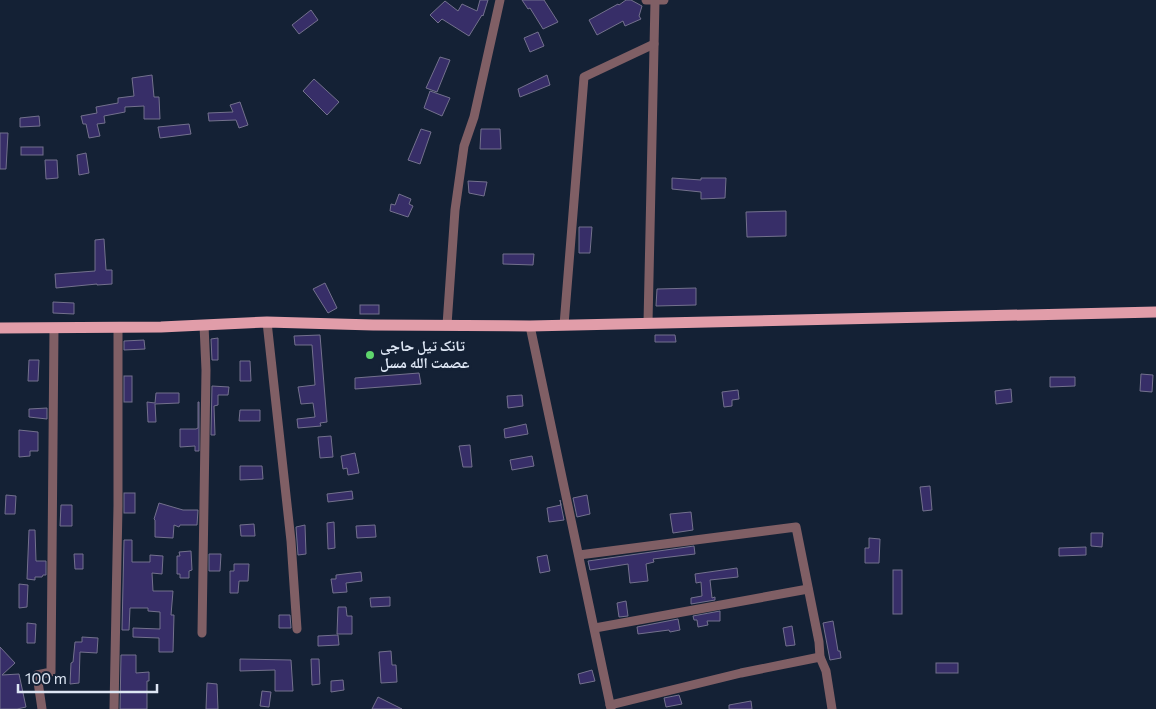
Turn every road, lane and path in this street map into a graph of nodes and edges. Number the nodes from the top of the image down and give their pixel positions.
1 (500, 0) edge
2 (655, 0) edge
3 (654, 44) junction
4 (1156, 312) edge
5 (268, 322) junction
6 (648, 323) junction
7 (204, 325) junction
8 (447, 325) junction
9 (564, 325) junction
10 (530, 326) junction
11 (118, 327) junction
12 (0, 328) edge
13 (54, 328) junction
14 (579, 555) junction
15 (808, 589) junction
16 (297, 628) dead end
17 (595, 628) junction
18 (202, 633) dead end
19 (820, 657) junction
20 (611, 707) edge
21 (42, 709) edge
22 (114, 709) edge
23 (832, 709) edge

1 - 8 street
2 - 3 street
3 - 6 street
3 - 9 street
4 - 6 main road
5 - 7 main road
5 - 8 main road
5 - 16 street
6 - 9 main road
7 - 11 main road
7 - 18 street
8 - 10 main road
9 - 10 main road
10 - 14 street
11 - 13 main road
11 - 22 street
12 - 13 main road
13 - 21 street
14 - 15 street
14 - 17 street
15 - 17 street
15 - 19 street
17 - 20 street
19 - 20 street
19 - 23 street

